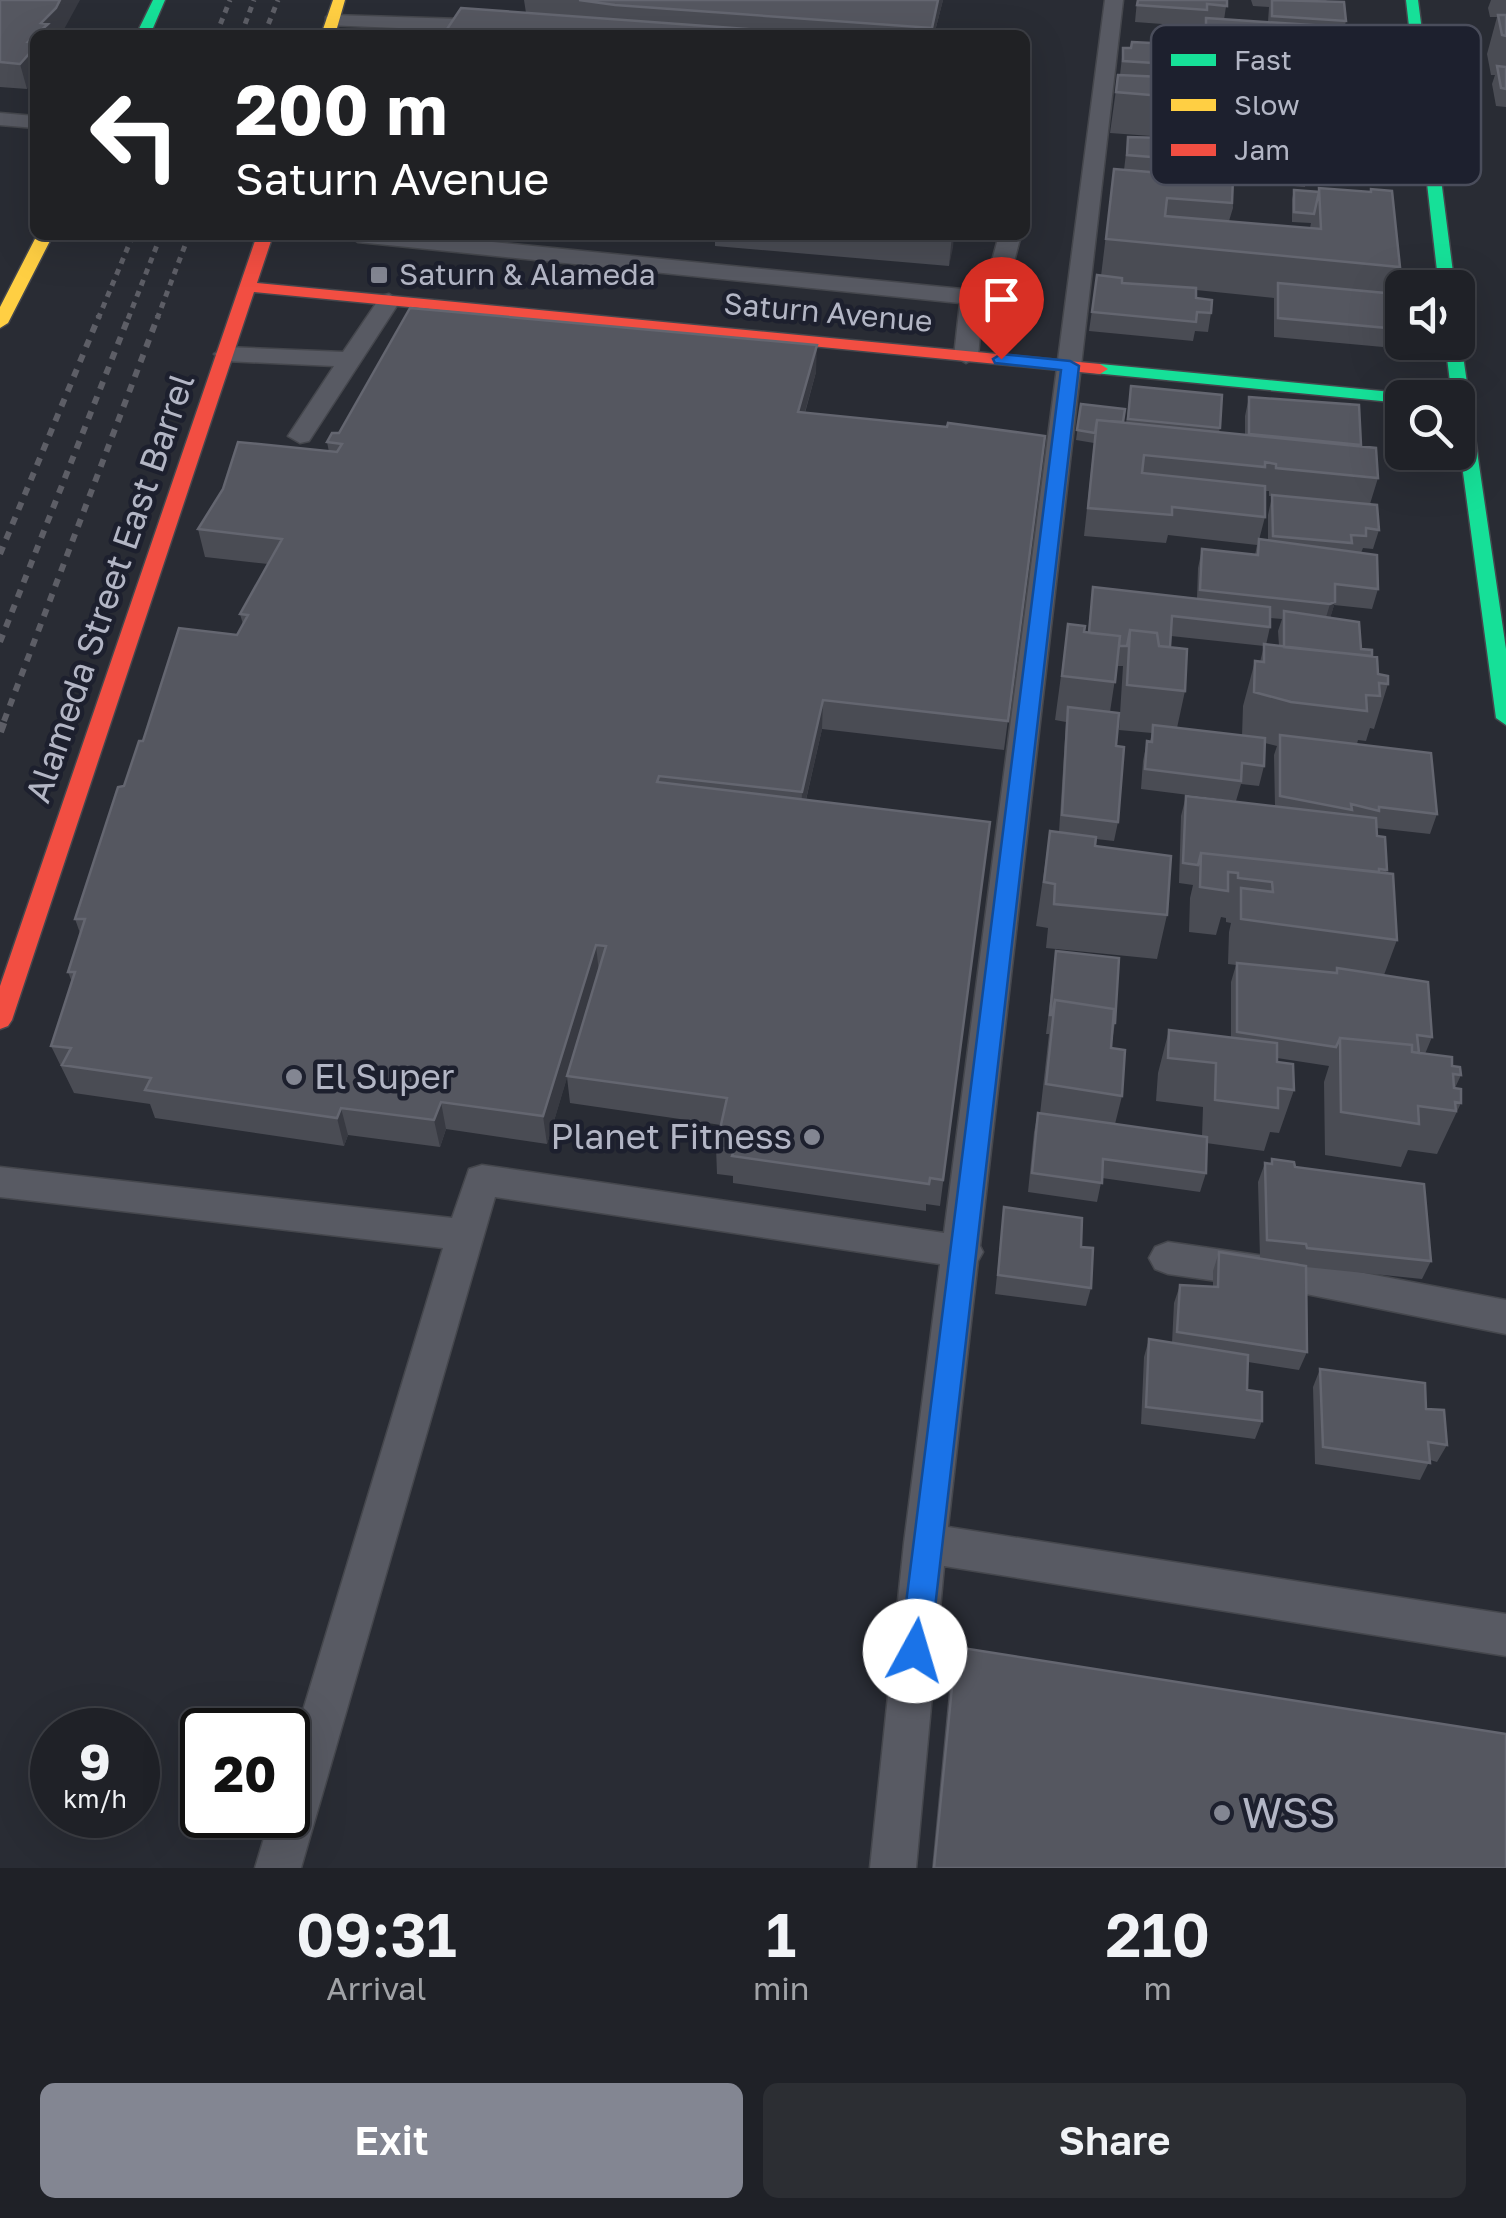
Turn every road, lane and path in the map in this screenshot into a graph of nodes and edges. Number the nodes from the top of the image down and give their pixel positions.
1 (160, 0) edge
2 (421, 0) edge
3 (1114, 0) edge
4 (1412, 0) edge
5 (334, 19) edge
6 (1415, 25) edge
7 (514, 27) edge
8 (414, 28) edge
9 (145, 30) edge
10 (0, 119) edge
11 (30, 122) edge
12 (1434, 185) edge
13 (42, 240) edge
14 (263, 240) edge
15 (408, 240) edge
16 (1009, 240) edge
17 (1444, 270) edge
18 (248, 288) junction
19 (972, 296) junction
20 (389, 301) junction
21 (0, 322) edge
22 (226, 354) junction
23 (966, 356) junction
24 (350, 360) junction
25 (1070, 366) junction
26 (1385, 396) edge
27 (1475, 404) edge
28 (1491, 406) dead end
29 (300, 436) dead end
30 (1469, 470) edge
31 (1506, 718) edge
32 (0, 1020) edge
33 (0, 1182) edge
34 (464, 1236) junction
35 (964, 1252) junction
36 (1168, 1258) dead end
37 (1506, 1317) edge
38 (926, 1542) junction
39 (1506, 1635) edge
40 (278, 1868) edge
41 (893, 1868) edge

1 - 9 street
2 - 8 lane
3 - 25 lane
4 - 6 street
5 - 8 lane
7 - 8 lane
10 - 11 lane
12 - 17 street
13 - 21 street
14 - 18 street, Alameda Street East Barrel
15 - 19 lane
16 - 19 lane
18 - 20 street, Saturn Avenue
18 - 22 street, Alameda Street East Barrel
19 - 23 lane
20 - 23 street, Saturn Avenue
20 - 24 lane
22 - 24 lane
22 - 32 street, Alameda Street East Barrel
23 - 25 street, Saturn Avenue
24 - 29 lane
25 - 26 street, Saturn Avenue
25 - 35 lane
27 - 28 street
30 - 31 street
33 - 34 lane
34 - 35 lane
34 - 40 lane
35 - 38 lane
36 - 37 lane
38 - 39 lane
38 - 41 lane

